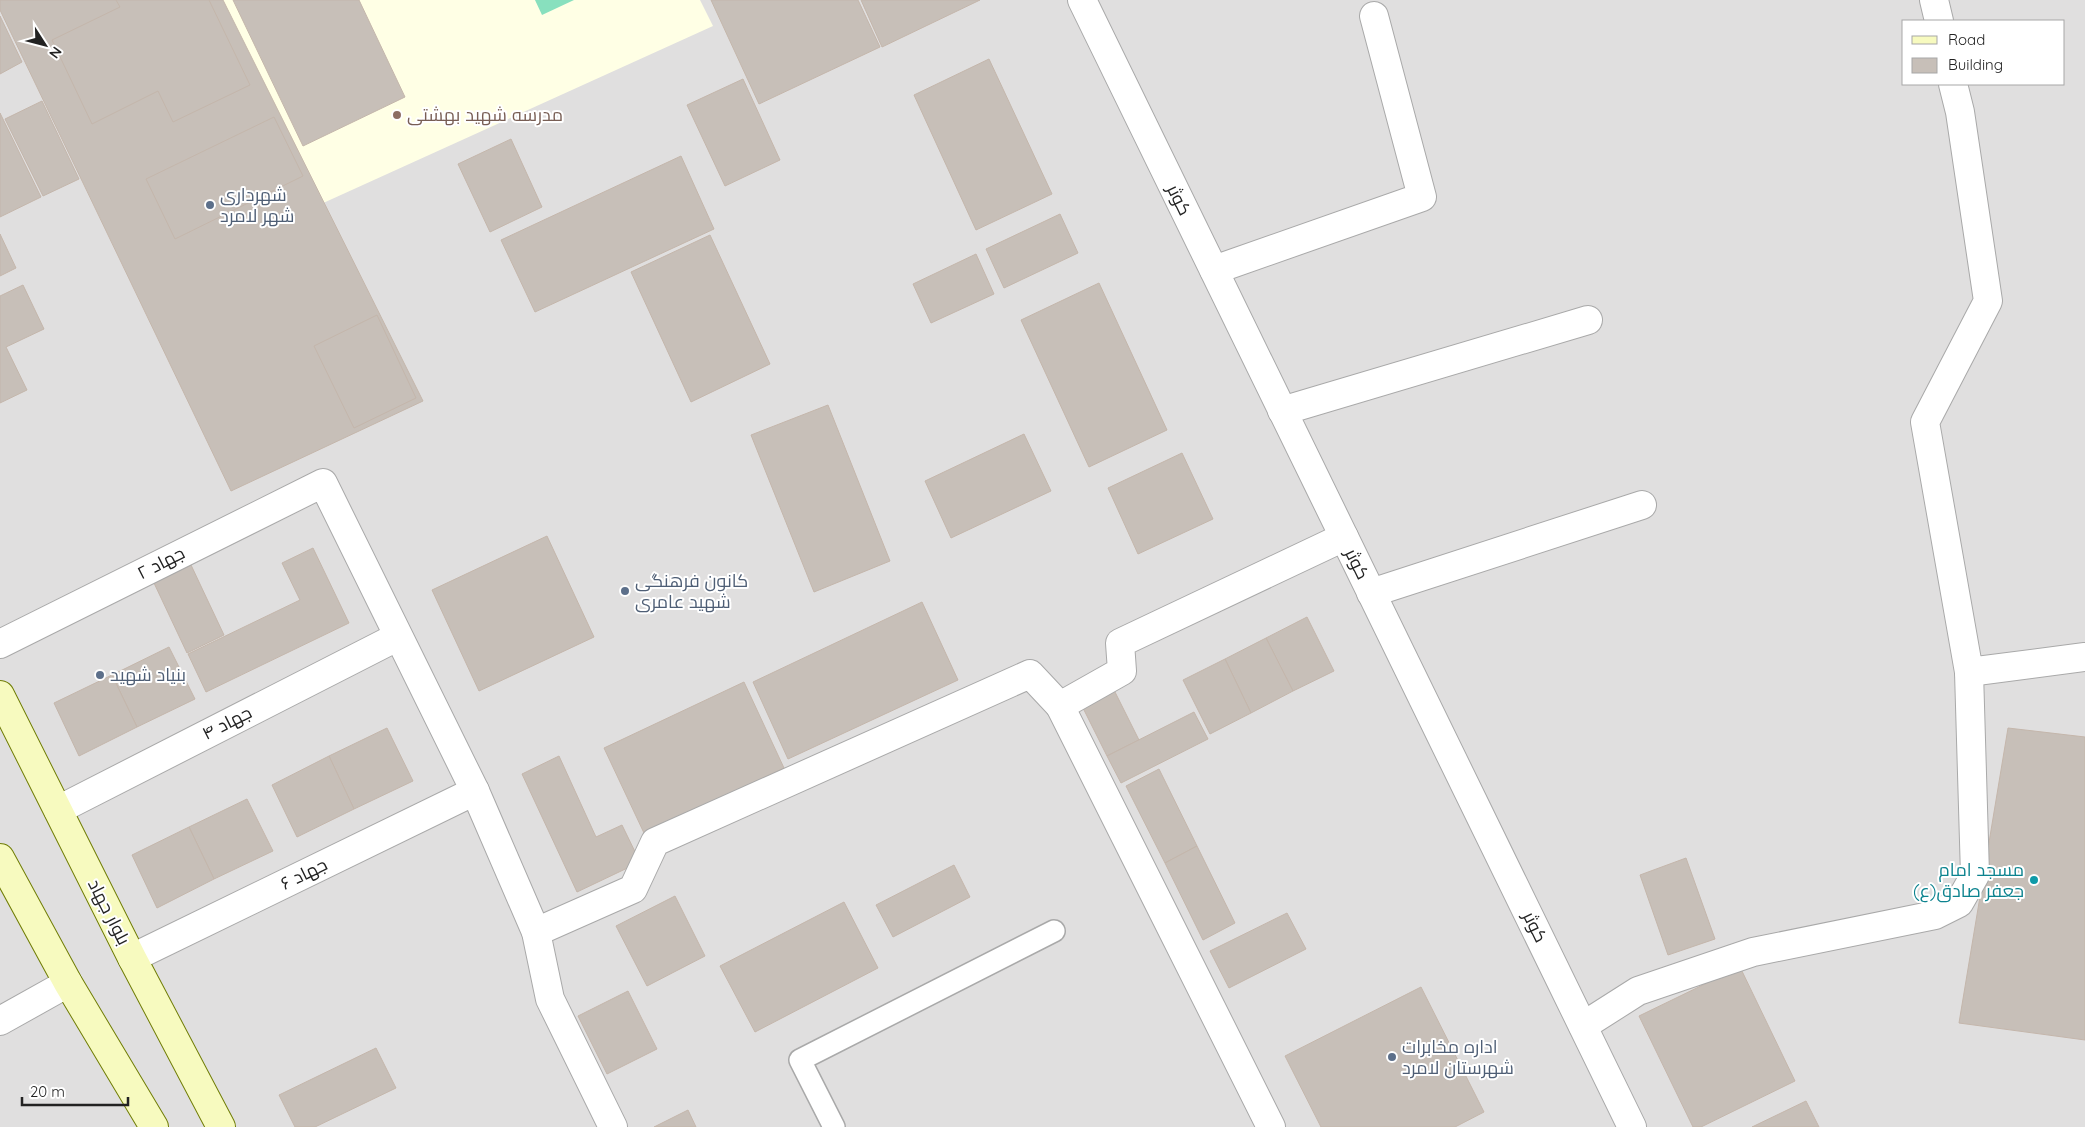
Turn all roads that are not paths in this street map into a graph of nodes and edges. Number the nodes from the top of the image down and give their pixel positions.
1 (1082, 0) edge
2 (1934, 0) edge
3 (1374, 16) dead end
4 (1939, 20) edge
5 (1953, 85) edge
6 (1214, 270) junction
7 (1588, 320) dead end
8 (1282, 411) junction
9 (1642, 505) dead end
10 (1344, 537) junction
11 (1371, 593) junction
12 (397, 637) junction
13 (0, 644) edge
14 (2085, 657) edge
15 (1969, 672) junction
16 (0, 695) edge
17 (1060, 706) junction
18 (475, 791) junction
19 (58, 810) junction
20 (0, 858) edge
21 (536, 932) junction
22 (1054, 932) dead end
23 (132, 958) junction
24 (68, 983) junction
25 (0, 1021) edge
26 (1583, 1026) junction
27 (154, 1127) edge
28 (221, 1127) edge
29 (613, 1127) edge
30 (834, 1127) edge
31 (1271, 1127) edge
32 (1632, 1127) edge

1 - 6 street, کوثر
2 - 4 street
3 - 6 street
5 - 15 street
6 - 8 street, کوثر
7 - 8 street
8 - 10 street, کوثر
9 - 11 street
10 - 11 street, کوثر
10 - 17 street
11 - 26 street, کوثر
12 - 13 street, جهاد ۲
12 - 18 street
12 - 19 street, جهاد ۴
14 - 15 street
15 - 26 street
16 - 19 street, بلوار جهاد
17 - 21 street
17 - 31 street
18 - 21 street
18 - 23 street, جهاد ۶
19 - 23 street, بلوار جهاد
20 - 24 street
21 - 29 street
22 - 30 lane
23 - 28 street, بلوار جهاد
24 - 25 street
24 - 27 street
26 - 32 street, کوثر

